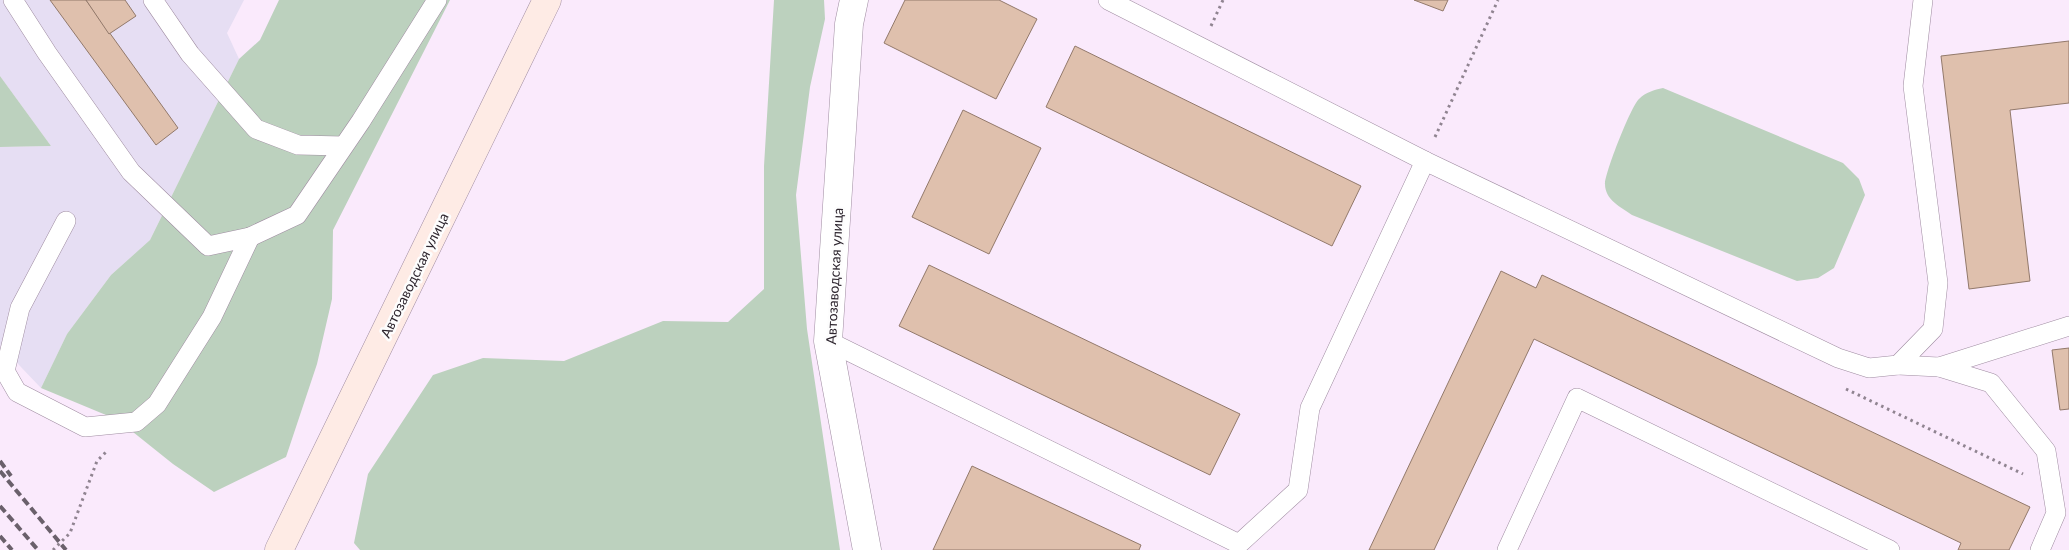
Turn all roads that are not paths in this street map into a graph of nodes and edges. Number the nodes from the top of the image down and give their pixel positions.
1 (13, 0) edge
2 (153, 0) edge
3 (437, 0) edge
4 (547, 0) edge
5 (854, 0) edge
6 (1108, 0) edge
7 (1923, 0) edge
8 (343, 146) junction
9 (1424, 161) junction
10 (66, 221) dead end
11 (250, 237) junction
12 (2069, 326) edge
13 (828, 341) junction
14 (1898, 365) junction
15 (1940, 367) junction
16 (282, 544) edge
17 (867, 550) edge
18 (1506, 550) edge
19 (1890, 550) edge
20 (2040, 550) edge

1 - 11 lane
2 - 8 lane
3 - 8 lane
4 - 16 main road, Автозаводская улица
5 - 13 street, Автозаводская улица
6 - 9 lane
7 - 14 lane
8 - 11 lane
9 - 13 lane
9 - 14 lane
10 - 11 lane
12 - 15 lane
13 - 17 street, Автозаводская улица
14 - 15 lane
15 - 20 lane
18 - 19 lane

